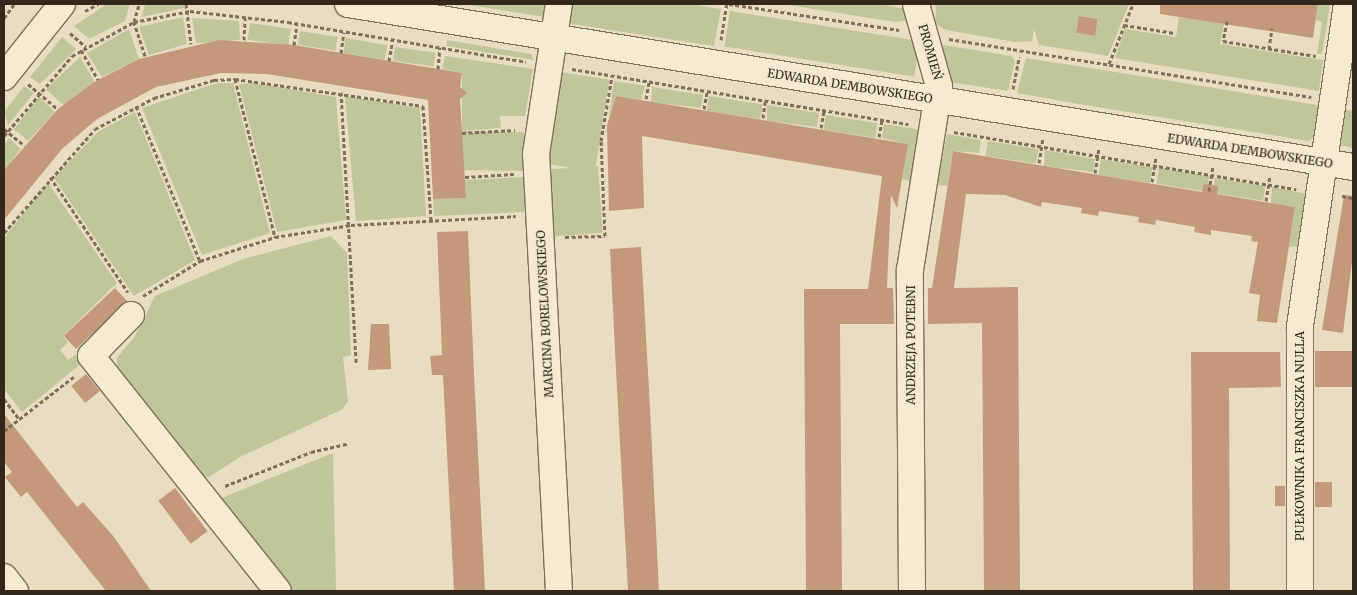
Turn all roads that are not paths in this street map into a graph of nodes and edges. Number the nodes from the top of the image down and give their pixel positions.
1 (348, 4) edge
2 (559, 4) edge
3 (916, 4) edge
4 (1347, 4) edge
5 (63, 16) edge
6 (553, 38) junction
7 (14, 78) edge
8 (938, 101) junction
9 (1324, 163) junction
10 (1353, 167) edge
11 (133, 309) road end
12 (4, 577) edge
13 (15, 591) edge
14 (278, 591) edge
15 (559, 591) edge
16 (912, 591) edge
17 (1300, 591) edge

1 - 6 street, EDWARDA DEMBOWSKIEGO
2 - 6 street, MARCINA BORELOWSKIEGO
3 - 8 street, PROMIEŃ
4 - 9 street, PUŁKOWNIKA FRANCISZKA NULLA
5 - 7 street
6 - 8 street, EDWARDA DEMBOWSKIEGO
6 - 15 street, MARCINA BORELOWSKIEGO
8 - 9 street, EDWARDA DEMBOWSKIEGO
8 - 16 street, ANDRZEJA POTEBNI
9 - 10 street, EDWARDA DEMBOWSKIEGO
9 - 17 street, PUŁKOWNIKA FRANCISZKA NULLA
11 - 14 street
12 - 13 street

